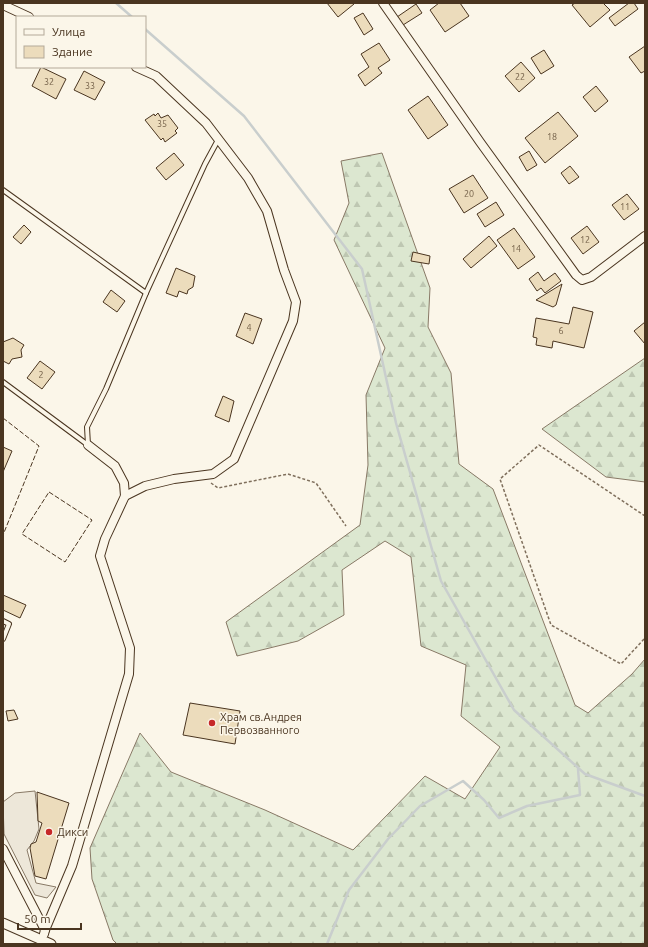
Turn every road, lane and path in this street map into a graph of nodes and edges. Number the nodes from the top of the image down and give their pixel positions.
1 (383, 3) edge
2 (3, 5) edge
3 (28, 16) edge
4 (138, 68) edge
5 (218, 140) junction
6 (3, 190) edge
7 (645, 236) edge
8 (146, 293) junction
9 (3, 382) edge
10 (88, 445) junction
11 (201, 476) junction
12 (125, 496) junction
13 (645, 516) edge
14 (346, 526) dead end
15 (3, 621) edge
16 (645, 638) edge
17 (3, 639) edge
18 (3, 849) edge
19 (3, 923) edge
20 (45, 930) junction
21 (47, 942) edge

1 - 7 street
2 - 3 street
4 - 5 street
5 - 8 lane
5 - 11 street
6 - 8 lane
8 - 10 lane
9 - 10 lane
10 - 12 street
11 - 12 street
11 - 14 path
12 - 20 street
13 - 16 path
15 - 17 lane
18 - 20 street
19 - 21 street
20 - 21 street

